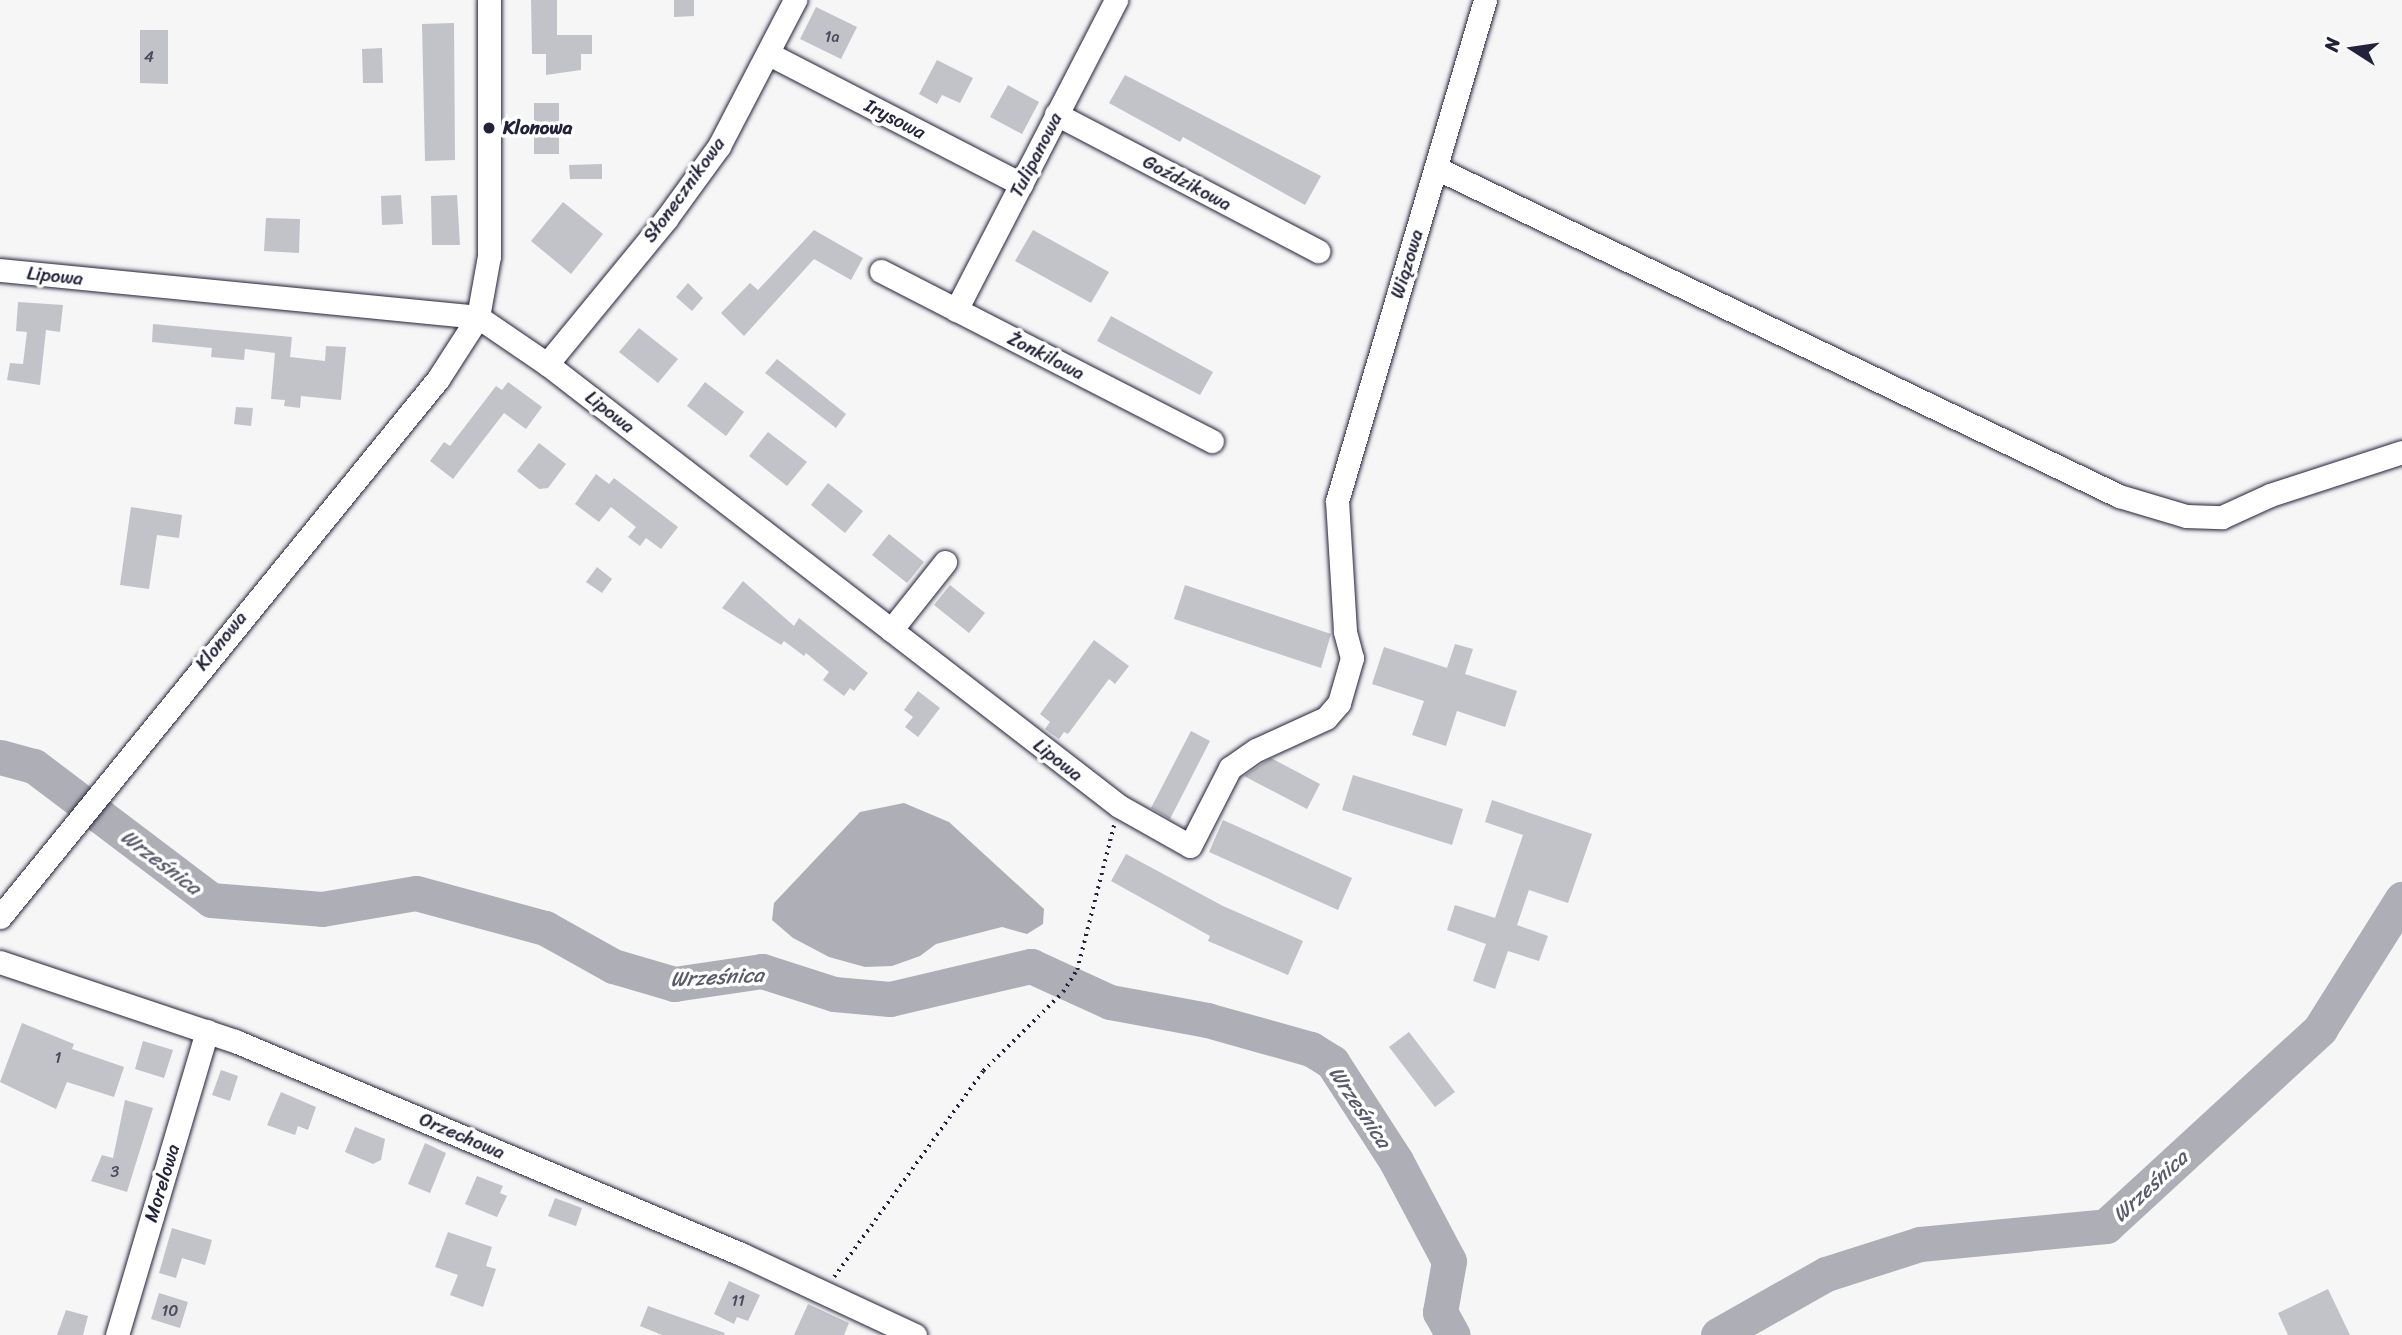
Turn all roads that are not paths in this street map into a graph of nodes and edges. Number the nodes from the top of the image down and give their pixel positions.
1 (489, 0) edge
2 (795, 0) edge
3 (1116, 0) edge
4 (1485, 0) edge
5 (769, 54) junction
6 (1056, 114) junction
7 (1436, 168) junction
8 (1021, 184) junction
9 (1318, 251) dead end
10 (0, 270) edge
11 (881, 271) dead end
12 (956, 310) junction
13 (478, 317) junction
14 (547, 363) junction
15 (1213, 441) dead end
16 (2402, 452) edge
17 (945, 562) dead end
18 (891, 630) junction
19 (1119, 806) joint
20 (0, 917) edge
21 (0, 962) edge
22 (207, 1031) junction
23 (117, 1335) edge
24 (915, 1335) edge

1 - 13 street, Klonowa
2 - 5 street, Słonecznikowa
3 - 6 street, Tulipanowa
4 - 7 street, Wiązowa
5 - 8 street, Irysowa
5 - 14 street, Słonecznikowa
6 - 8 street, Tulipanowa
6 - 9 street, Goździkowa
7 - 16 street
7 - 19 street, Wiązowa
8 - 12 street, Tulipanowa
10 - 13 street, Lipowa
11 - 12 street, Żonkilowa
12 - 15 street, Żonkilowa
13 - 14 street, Lipowa
13 - 20 street, Klonowa
14 - 18 street, Lipowa
17 - 18 street
18 - 19 street, Lipowa
21 - 22 street, Orzechowa
22 - 23 street, Morelowa
22 - 24 street, Orzechowa

